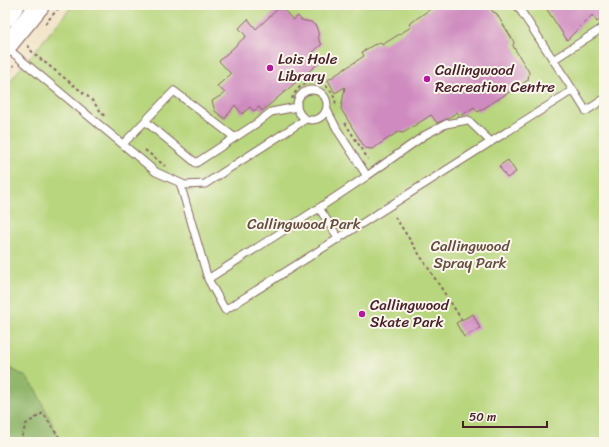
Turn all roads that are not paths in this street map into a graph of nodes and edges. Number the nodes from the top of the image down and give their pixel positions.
1 (15, 5) edge
2 (40, 5) edge
3 (517, 5) edge
4 (5, 18) edge
5 (604, 28) edge
6 (5, 47) edge
7 (553, 60) junction
8 (573, 90) junction
9 (604, 99) edge
10 (297, 107) junction
11 (327, 110) junction
12 (306, 119) junction
13 (145, 121) junction
14 (234, 137) junction
15 (491, 142) junction
16 (123, 144) junction
17 (367, 176) junction
18 (180, 183) junction
19 (319, 208) junction
20 (339, 239) junction
21 (208, 279) junction

1 - 4 main road
2 - 6 main road
3 - 7 lane
5 - 7 lane
6 - 16 lane
7 - 8 lane
8 - 9 lane
8 - 15 lane
10 - 11 lane
10 - 12 lane
10 - 14 lane
11 - 12 lane
11 - 17 lane
12 - 18 lane
13 - 14 lane
13 - 14 lane
13 - 16 lane
15 - 17 lane
15 - 20 lane
16 - 18 lane
17 - 19 lane
18 - 21 lane
19 - 20 lane
19 - 21 lane
20 - 21 lane

